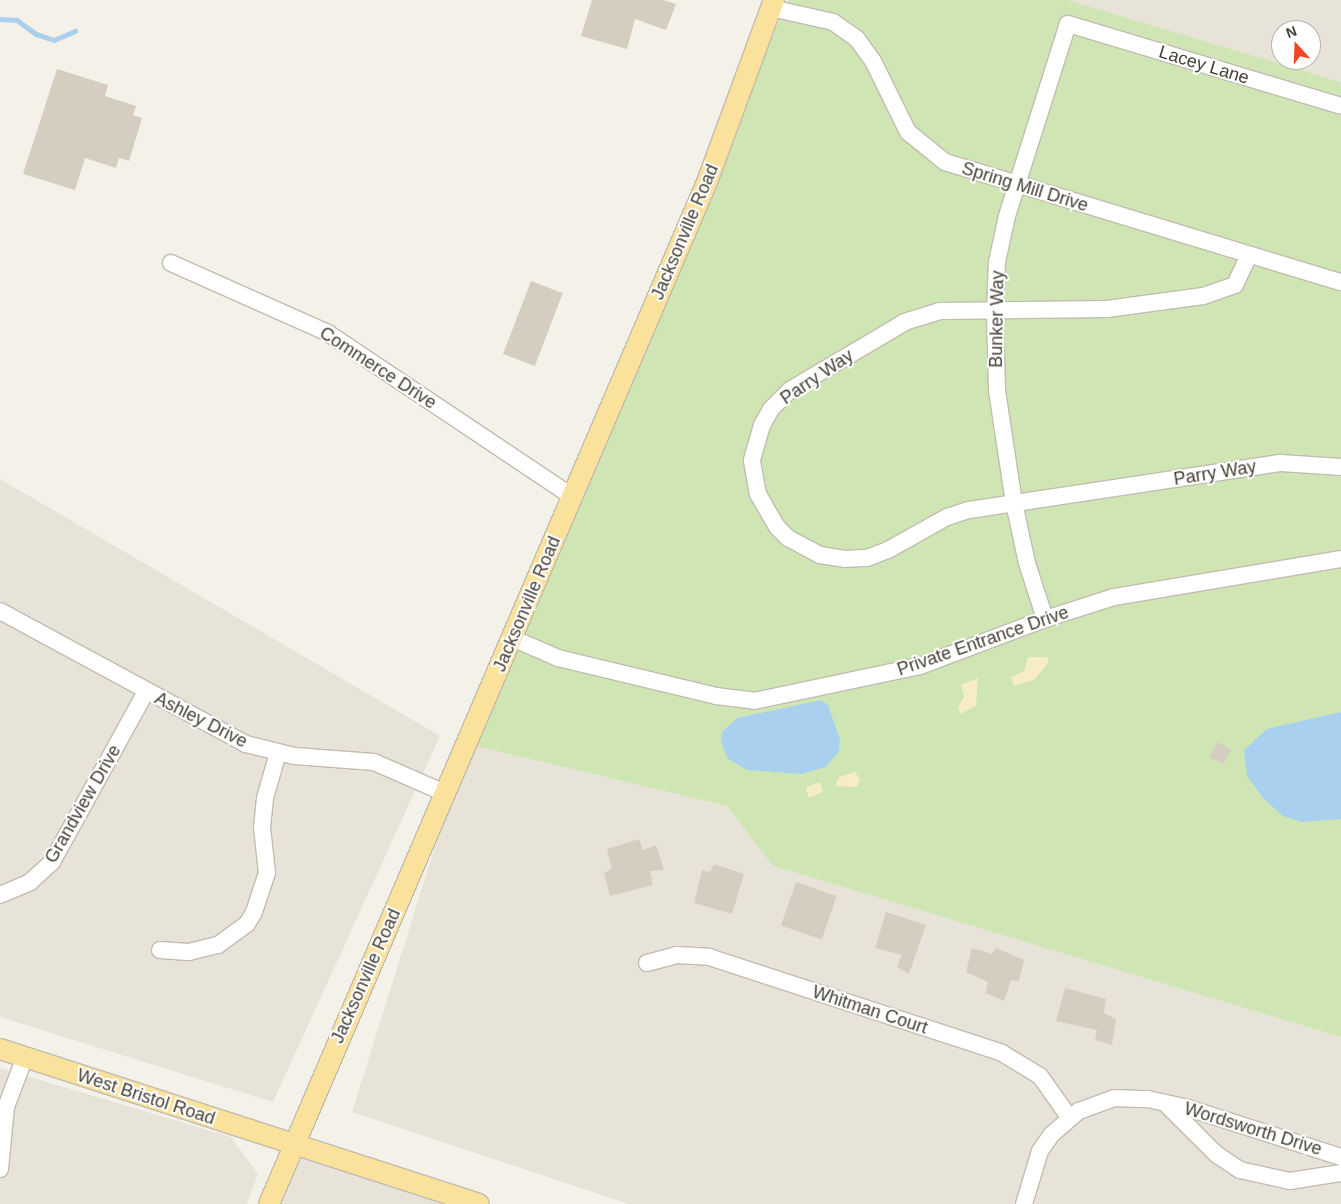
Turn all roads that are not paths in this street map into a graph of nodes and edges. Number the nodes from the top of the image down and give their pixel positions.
1 (772, 4) edge
2 (1068, 24) joint
3 (1341, 106) edge
4 (1017, 185) junction
5 (1250, 255) junction
6 (171, 263) dead end
7 (1341, 282) edge
8 (995, 311) junction
9 (1341, 467) edge
10 (573, 497) junction
11 (1014, 504) junction
12 (1341, 559) edge
13 (0, 611) edge
14 (1045, 619) junction
15 (512, 638) junction
16 (146, 692) junction
17 (278, 753) junction
18 (445, 794) junction
19 (0, 896) edge
20 (160, 950) dead end
21 (647, 963) dead end
22 (0, 1049) edge
23 (25, 1058) junction
24 (1164, 1103) junction
25 (1069, 1117) junction
26 (293, 1144) junction
27 (1341, 1157) edge
28 (0, 1169) edge
29 (1341, 1172) edge
30 (269, 1204) edge
31 (479, 1204) edge
32 (1024, 1204) edge

1 - 4 street, Spring Mill Drive
1 - 10 main road, Jacksonville Road
2 - 3 street, Lacey Lane
2 - 4 street, Bunker Way
4 - 5 street, Spring Mill Drive
4 - 8 street, Bunker Way
5 - 7 street, Spring Mill Drive
5 - 8 street, Parry Way
6 - 10 street, Commerce Drive
8 - 11 street, Bunker Way
8 - 11 street, Parry Way
9 - 11 street, Parry Way
10 - 15 main road, Jacksonville Road
11 - 14 street, Bunker Way
12 - 14 street, Private Entrance Drive
13 - 16 street, Ashley Drive
14 - 15 street, Private Entrance Drive
15 - 18 main road, Jacksonville Road
16 - 17 street, Ashley Drive
16 - 19 street, Grandview Drive
17 - 18 street, Ashley Drive
17 - 20 street
18 - 26 main road, Jacksonville Road
21 - 25 street, Whitman Court
22 - 23 main road, West Bristol Road
23 - 26 main road, West Bristol Road
23 - 28 street
24 - 25 street, Wordsworth Drive
24 - 27 street, Wordsworth Drive
24 - 29 street, Wordsworth Drive
25 - 32 street, Wordsworth Drive
26 - 30 main road, Jacksonville Road
26 - 31 main road, West Bristol Road

